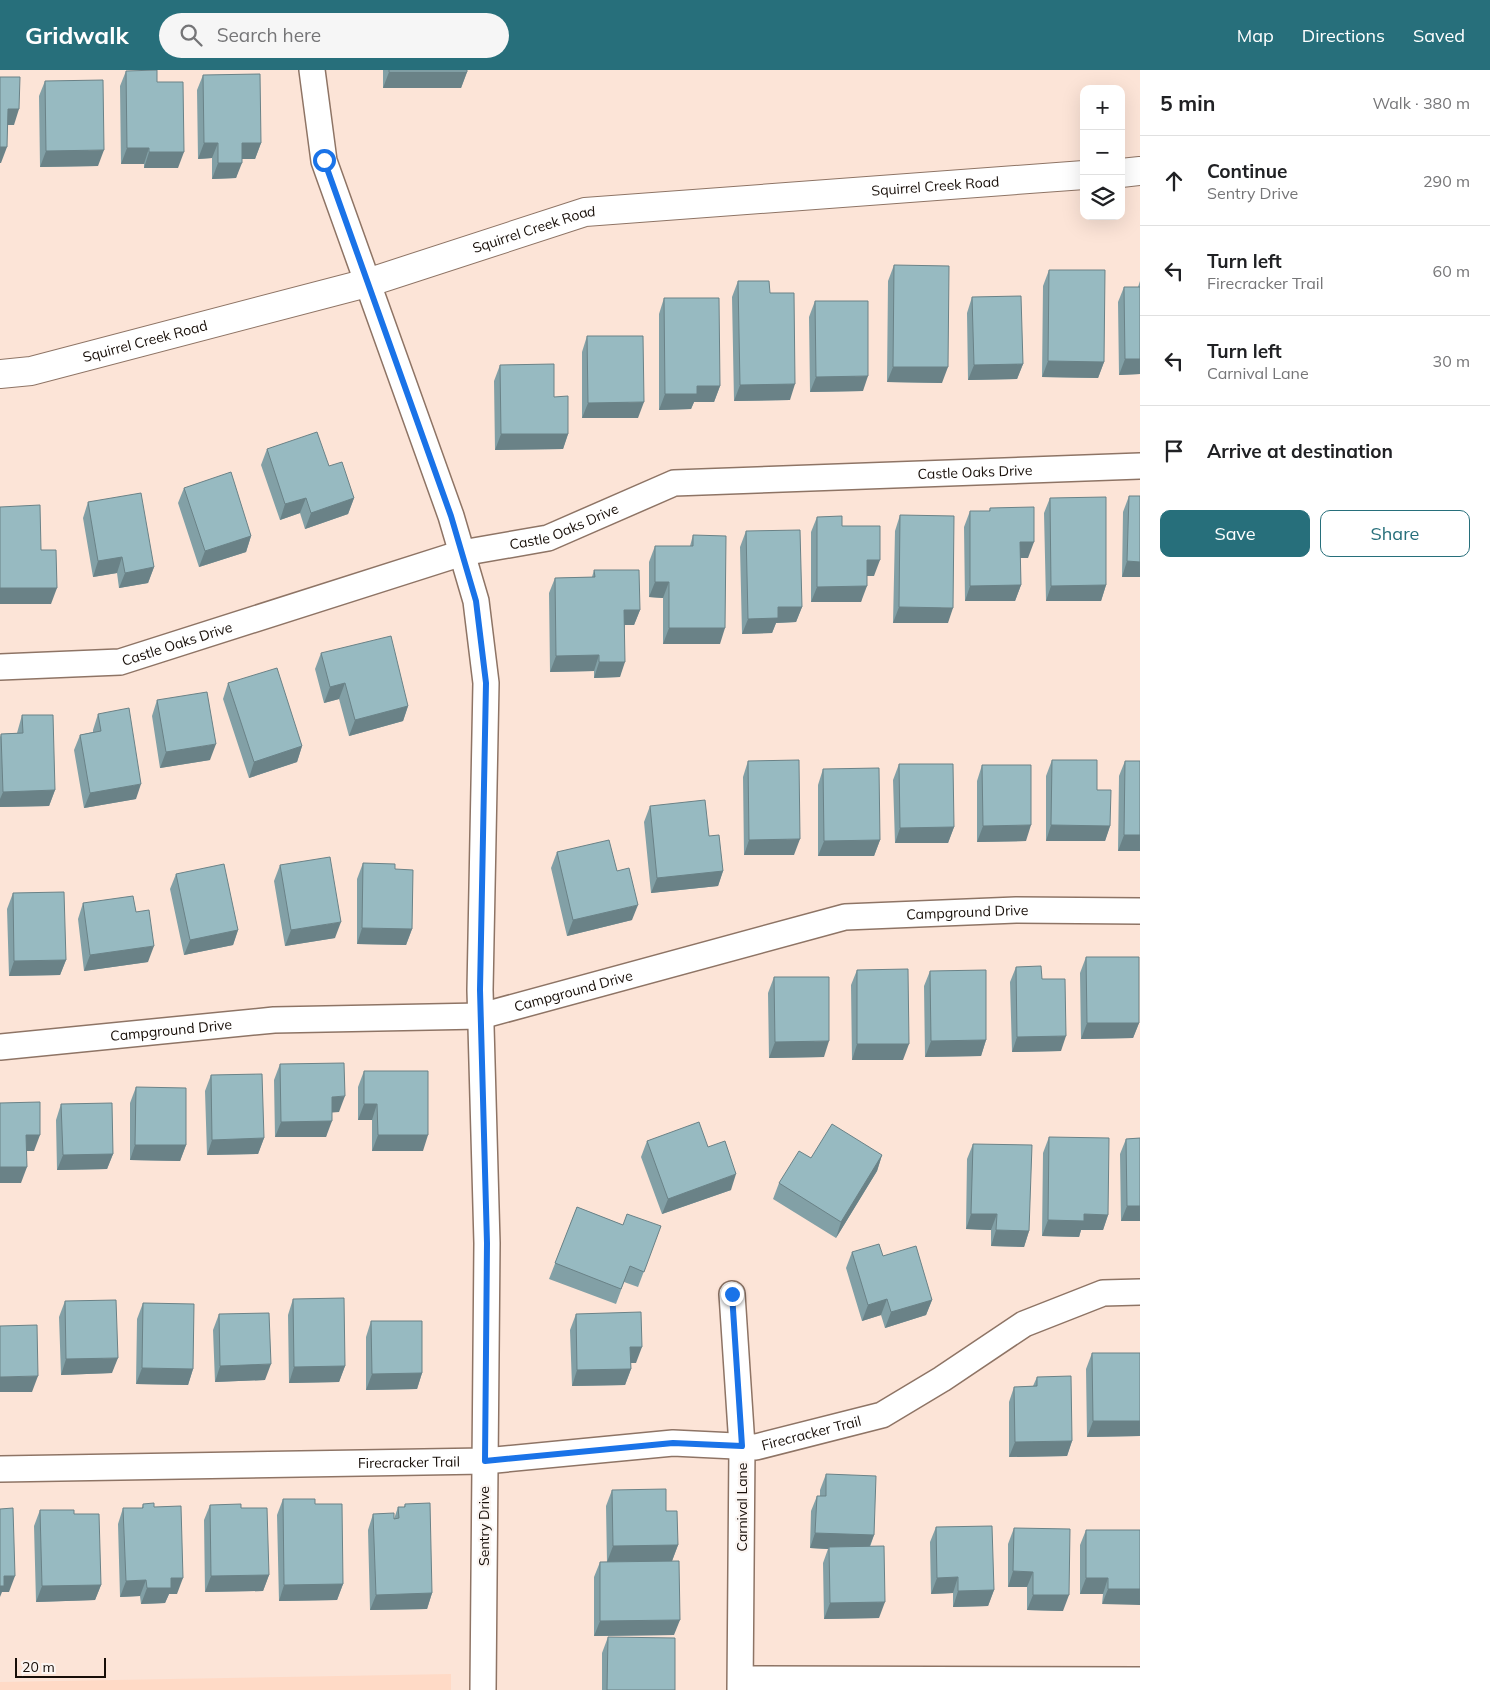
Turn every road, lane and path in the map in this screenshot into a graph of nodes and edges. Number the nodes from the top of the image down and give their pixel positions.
1 (312, 70) edge
2 (1140, 171) edge
3 (1125, 173) edge
4 (1080, 175) edge
5 (367, 282) junction
6 (0, 374) edge
7 (1140, 466) edge
8 (462, 553) junction
9 (0, 667) edge
10 (1140, 911) edge
11 (481, 1016) junction
12 (0, 1047) edge
13 (1140, 1292) edge
14 (732, 1294) dead end
15 (742, 1446) junction
16 (485, 1461) junction
17 (0, 1469) edge
18 (1140, 1680) edge
19 (740, 1684) edge
20 (483, 1690) edge

1 - 5 street, Sentry Drive
2 - 3 street
4 - 5 street, Squirrel Creek Road
5 - 6 street, Squirrel Creek Road
5 - 8 street, Sentry Drive
7 - 8 street, Castle Oaks Drive
8 - 9 street, Castle Oaks Drive
8 - 11 street, Sentry Drive
10 - 11 street, Campground Drive
11 - 12 street, Campground Drive
11 - 16 street, Sentry Drive
13 - 15 street, Firecracker Trail
14 - 15 street, Carnival Lane
15 - 16 street, Firecracker Trail
15 - 19 street, Carnival Lane
16 - 17 street, Firecracker Trail
16 - 20 street, Sentry Drive
18 - 19 street

